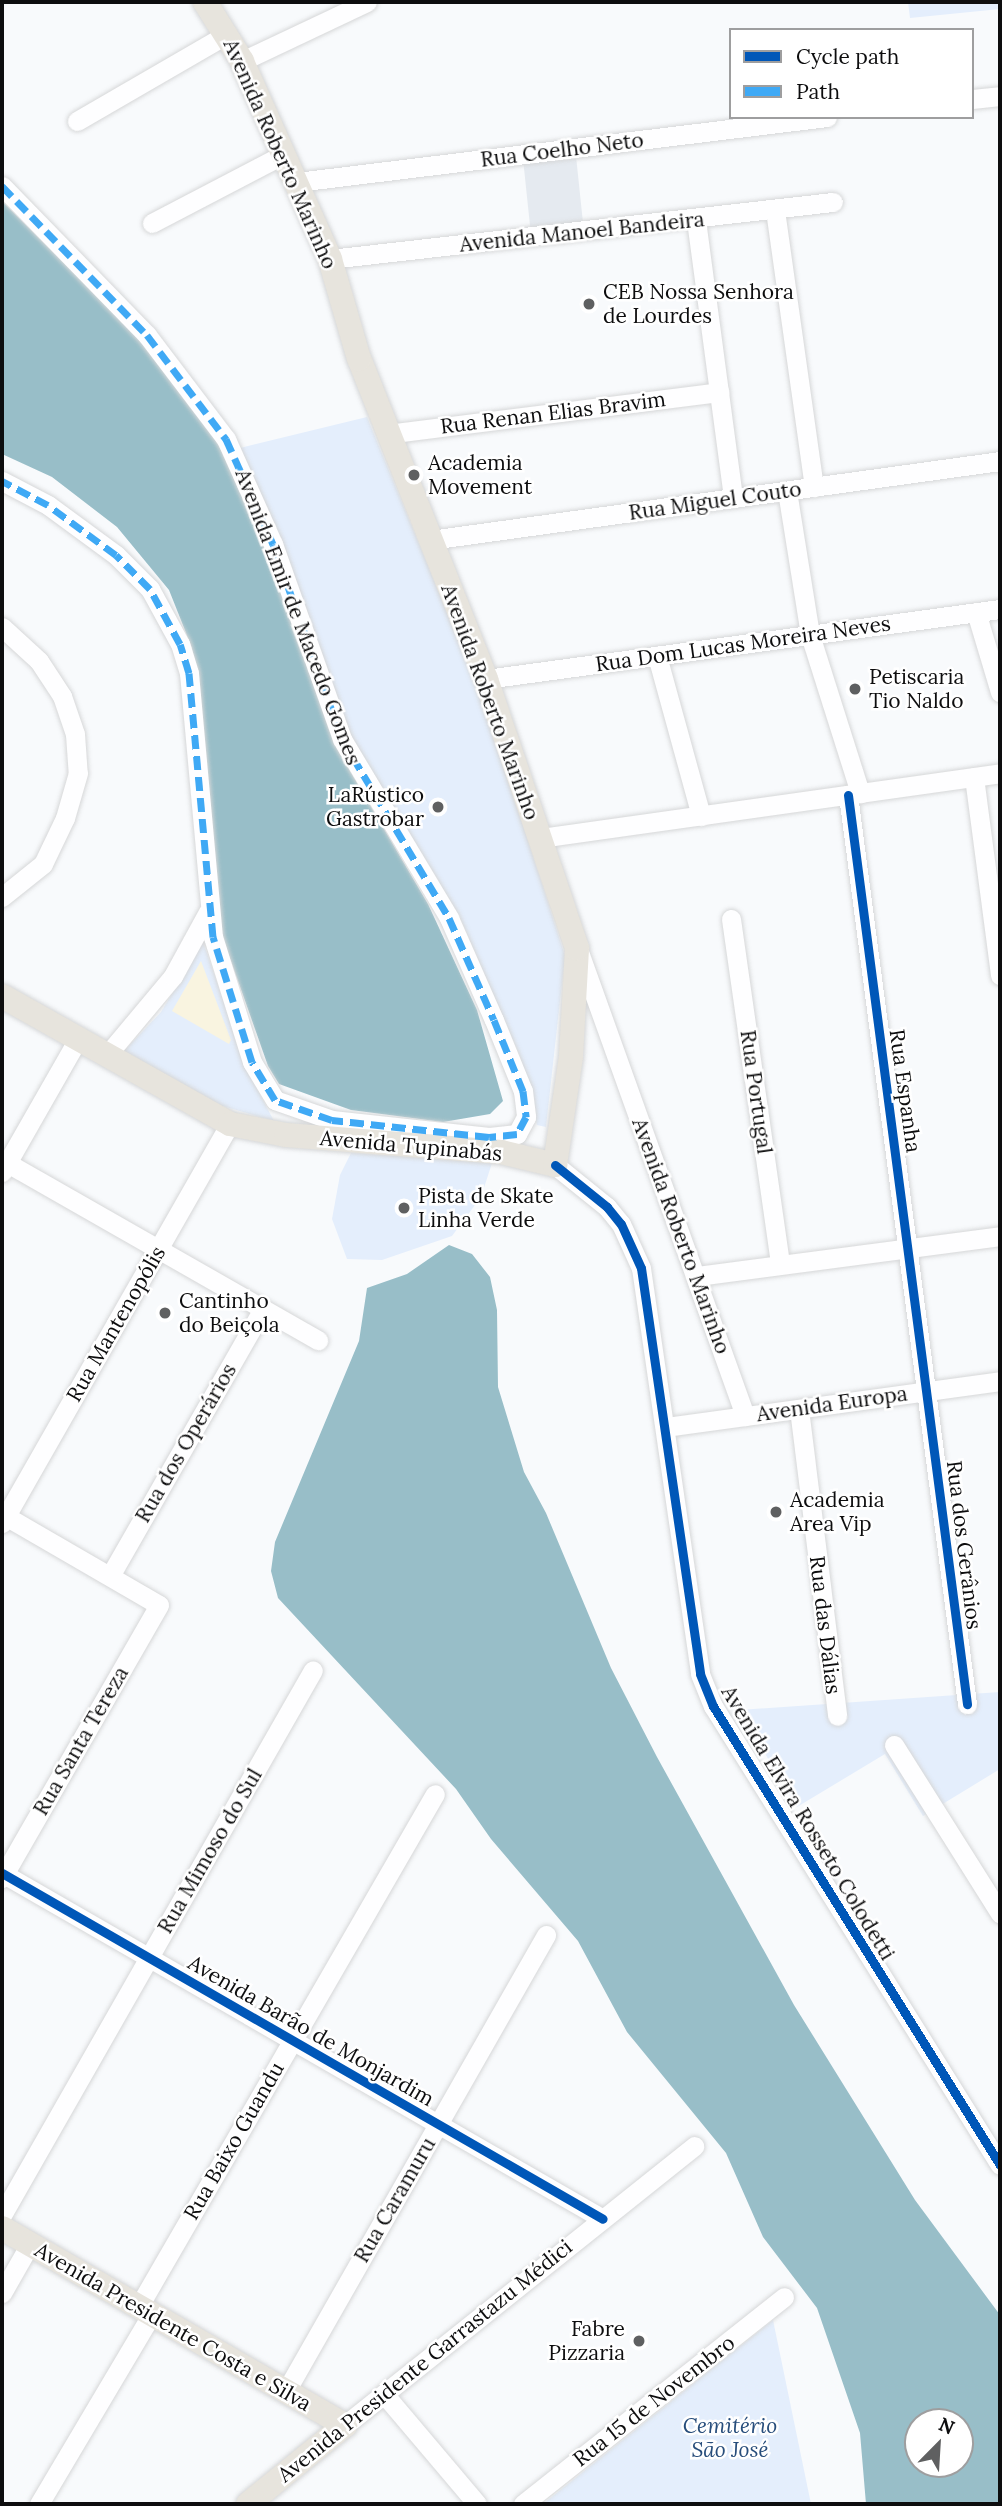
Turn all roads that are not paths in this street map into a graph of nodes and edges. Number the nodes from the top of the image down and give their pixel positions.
1 (205, 2) edge
2 (367, 2) edge
3 (226, 34) junction
4 (242, 61) junction
5 (1000, 96) edge
6 (974, 99) edge
7 (811, 119) edge
8 (77, 121) dead end
9 (284, 154) junction
10 (297, 183) junction
11 (2, 186) edge
12 (833, 202) dead end
13 (775, 210) junction
14 (696, 220) junction
15 (152, 223) dead end
16 (330, 259) junction
17 (719, 392) junction
18 (387, 434) junction
19 (1000, 461) edge
20 (2, 481) edge
21 (814, 487) junction
22 (788, 491) junction
23 (733, 498) junction
24 (430, 540) junction
25 (1000, 609) edge
26 (976, 612) junction
27 (810, 635) junction
28 (5, 636) edge
29 (657, 656) junction
30 (486, 679) junction
31 (1000, 692) edge
32 (1000, 773) edge
33 (974, 777) junction
34 (854, 794) junction
35 (701, 816) junction
36 (540, 838) junction
37 (2, 897) edge
38 (208, 912) junction
39 (731, 919) dead end
40 (577, 948) junction
41 (1000, 975) edge
42 (2, 996) edge
43 (78, 1039) junction
44 (107, 1055) junction
45 (230, 1124) junction
46 (4, 1165) edge
47 (555, 1165) junction
48 (1000, 1236) edge
49 (908, 1248) junction
50 (158, 1249) junction
51 (780, 1265) junction
52 (697, 1276) junction
53 (263, 1309) junction
54 (318, 1340) dead end
55 (1000, 1381) edge
56 (927, 1391) junction
57 (799, 1409) junction
58 (745, 1416) junction
59 (665, 1427) junction
60 (3, 1518) edge
61 (110, 1576) junction
62 (313, 1670) dead end
63 (967, 1704) dead end
64 (836, 1716) dead end
65 (894, 1745) dead end
66 (435, 1794) dead end
67 (3, 1875) edge
68 (1000, 1913) edge
69 (546, 1935) dead end
70 (149, 1957) junction
71 (292, 2040) junction
72 (438, 2124) junction
73 (694, 2146) dead end
74 (1000, 2165) edge
75 (2, 2215) edge
76 (603, 2219) junction
77 (2, 2228) edge
78 (30, 2244) junction
79 (2, 2293) edge
80 (784, 2297) dead end
81 (145, 2310) junction
82 (286, 2392) junction
83 (384, 2394) junction
84 (345, 2425) junction
85 (38, 2504) edge
86 (248, 2504) edge
87 (477, 2504) edge
88 (523, 2504) edge

1 - 3 main road, Avenida Roberto Marinho
2 - 4 street
3 - 4 main road, Avenida Roberto Marinho
3 - 8 street
4 - 9 main road, Avenida Roberto Marinho
5 - 6 street
7 - 10 street, Rua Coelho Neto
9 - 10 main road, Avenida Roberto Marinho
9 - 15 street
10 - 16 main road, Avenida Roberto Marinho
11 - 38 street, Avenida Emir de Macedo Gomes
12 - 13 street, Avenida Manoel Bandeira
13 - 14 street, Avenida Manoel Bandeira
13 - 21 street
14 - 16 street, Avenida Manoel Bandeira
14 - 17 street
16 - 18 main road, Avenida Roberto Marinho
17 - 18 street, Rua Renan Elias Bravim
17 - 23 street
18 - 24 main road, Avenida Roberto Marinho
19 - 21 street, Rua Miguel Couto
20 - 38 street, Avenida Emir de Macedo Gomes
21 - 22 street, Rua Miguel Couto
22 - 23 street, Rua Miguel Couto
22 - 27 street, Rua Espanha
23 - 24 street, Rua Miguel Couto
24 - 30 main road, Avenida Roberto Marinho
25 - 26 street, Rua Dom Lucas Moreira Neves
26 - 27 street, Rua Dom Lucas Moreira Neves
26 - 31 street
27 - 29 street, Rua Dom Lucas Moreira Neves
27 - 34 street, Rua Espanha
28 - 37 street
29 - 30 street, Rua Dom Lucas Moreira Neves
29 - 35 street
30 - 36 main road, Avenida Roberto Marinho
32 - 33 street
33 - 34 street
33 - 41 street
34 - 35 street
34 - 49 street, Rua Espanha
35 - 36 street
36 - 40 main road, Avenida Roberto Marinho
38 - 44 street
39 - 51 street, Rua Portugal
40 - 47 main road
40 - 52 street, Avenida Roberto Marinho
42 - 43 main road, Avenida Tupinabás
43 - 44 main road, Avenida Tupinabás
43 - 46 street
44 - 45 main road, Avenida Tupinabás
45 - 47 main road, Avenida Tupinabás
45 - 50 street, Rua Mantenopólis
46 - 50 street
47 - 59 street, Avenida Tupinabás
48 - 49 street
49 - 51 street
49 - 56 street, Rua Espanha
50 - 53 street
50 - 60 street, Rua Mantenopólis
51 - 52 street
52 - 58 street, Avenida Roberto Marinho
53 - 54 street
53 - 61 street, Rua dos Operários
55 - 56 street, Avenida Europa
56 - 57 street, Avenida Europa
56 - 63 street, Rua dos Gerânios
57 - 58 street, Avenida Europa
57 - 64 street, Rua das Dálias
58 - 59 street, Avenida Europa
59 - 74 street, Avenida Elvira Rosseto Colodetti
60 - 61 street
61 - 67 street, Rua Santa Tereza
62 - 70 street, Rua Mimoso do Sul
65 - 68 street
66 - 71 street, Rua Baixo Guandu
67 - 70 street, Avenida Barão de Monjardim
69 - 72 street, Rua Caramuru
70 - 71 street, Avenida Barão de Monjardim
70 - 75 street, Rua Mimoso do Sul
71 - 72 street, Avenida Barão de Monjardim
71 - 81 street, Rua Baixo Guandu
72 - 76 street, Avenida Barão de Monjardim
72 - 82 street, Rua Caramuru
73 - 76 street, Avenida Presidente Garrastazu Médici
76 - 83 street, Avenida Presidente Garrastazu Médici
77 - 78 main road, Avenida Presidente Costa e Silva
78 - 79 street
78 - 81 main road, Avenida Presidente Costa e Silva
80 - 88 street, Rua 15 de Novembro
81 - 82 main road, Avenida Presidente Costa e Silva
81 - 85 street, Rua Baixo Guandu
82 - 84 main road, Avenida Presidente Costa e Silva
83 - 84 street, Avenida Presidente Garrastazu Médici
83 - 87 street
84 - 86 main road, Avenida Presidente Garrastazu Médici

